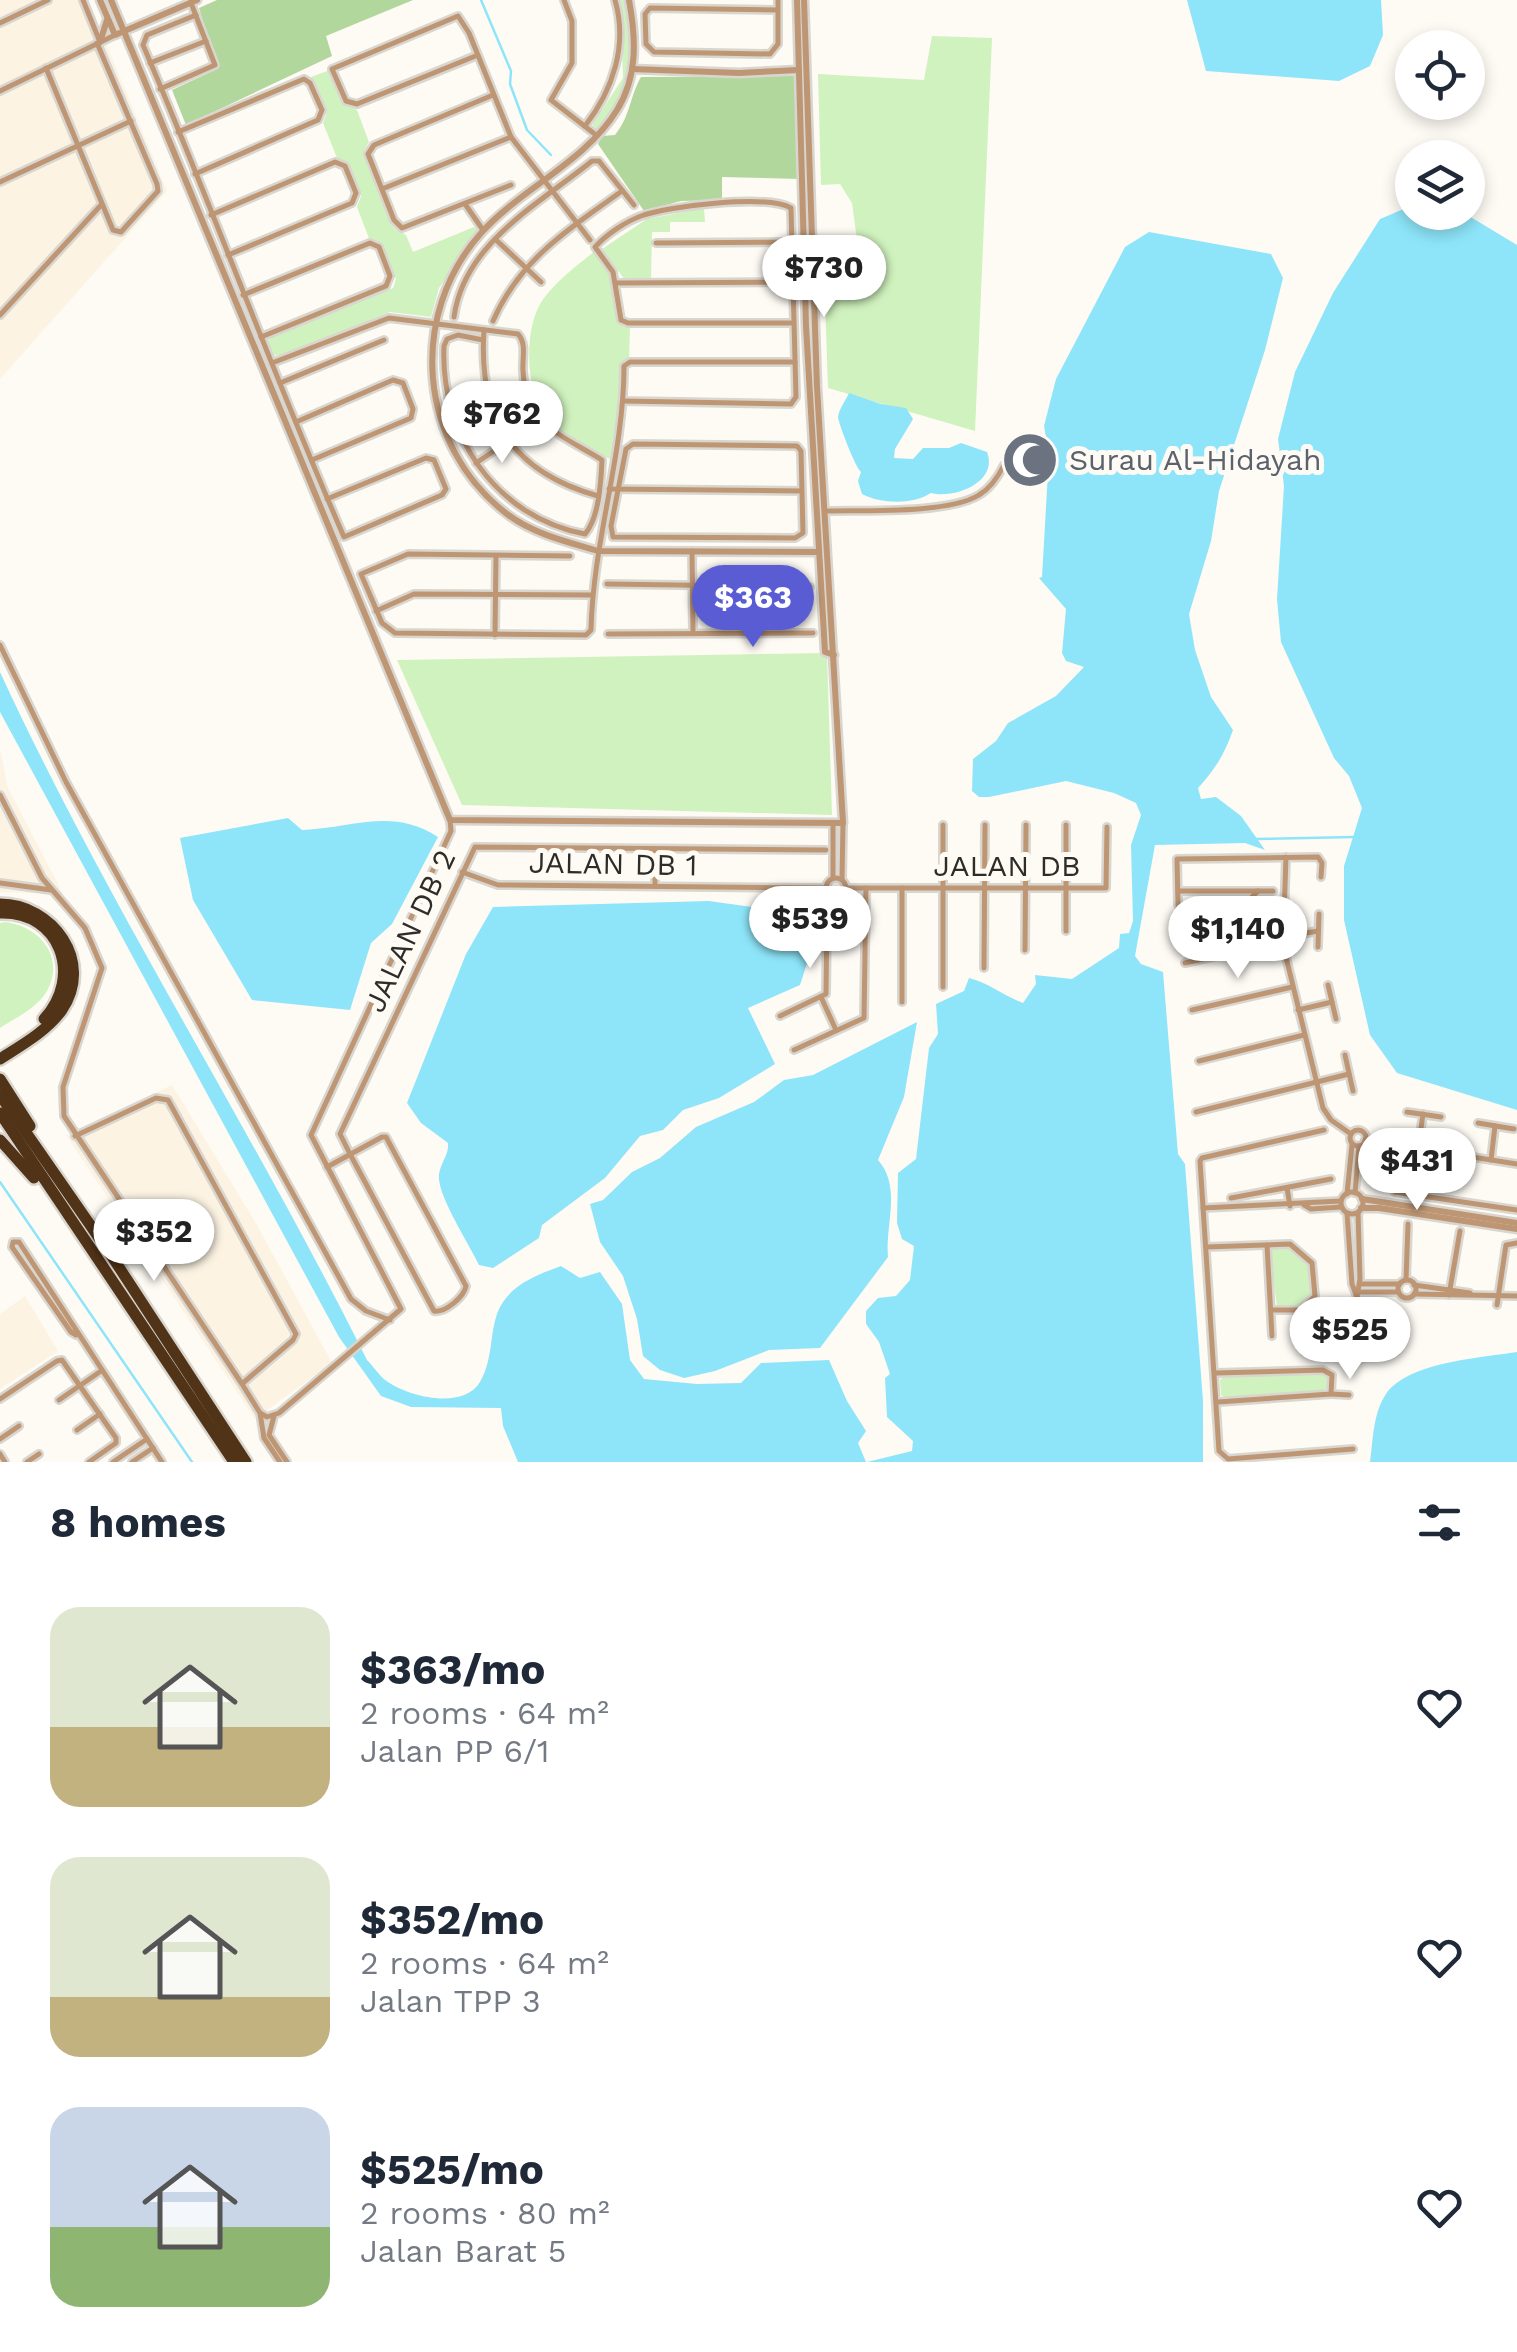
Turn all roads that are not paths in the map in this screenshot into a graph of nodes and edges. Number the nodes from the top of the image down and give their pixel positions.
1 (48, 0) edge
2 (83, 0) edge
3 (100, 0) edge
4 (110, 0) edge
5 (564, 0) edge
6 (616, 0) edge
7 (629, 0) edge
8 (712, 0) edge
9 (778, 0) edge
10 (797, 0) edge
11 (804, 0) edge
12 (194, 1) edge
13 (712, 10) junction
14 (778, 10) junction
15 (116, 14) junction
16 (196, 15) junction
17 (107, 18) junction
18 (0, 24) edge
19 (138, 25) junction
20 (124, 31) junction
21 (114, 35) junction
22 (206, 40) junction
23 (99, 42) junction
24 (130, 47) junction
25 (478, 55) junction
26 (150, 62) junction
27 (46, 68) junction
28 (632, 69) junction
29 (801, 70) junction
30 (160, 89) junction
31 (0, 91) edge
32 (493, 96) junction
33 (131, 121) junction
34 (585, 126) junction
35 (178, 132) junction
36 (596, 135) junction
37 (511, 137) junction
38 (77, 146) junction
39 (195, 174) junction
40 (544, 180) junction
41 (0, 182) edge
42 (512, 184) dead end
43 (382, 189) junction
44 (622, 191) junction
45 (553, 193) junction
46 (102, 204) junction
47 (464, 204) junction
48 (634, 205) dead end
49 (211, 215) junction
50 (577, 223) junction
51 (484, 230) junction
52 (495, 239) junction
53 (590, 240) dead end
54 (792, 242) junction
55 (656, 243) dead end
56 (228, 255) junction
57 (527, 266) junction
58 (541, 282) dead end
59 (793, 282) junction
60 (615, 283) junction
61 (243, 295) junction
62 (0, 315) edge
63 (454, 317) dead end
64 (493, 321) dead end
65 (435, 323) junction
66 (794, 323) junction
67 (810, 323) junction
68 (484, 330) junction
69 (261, 337) junction
70 (384, 340) dead end
71 (484, 340) junction
72 (796, 362) junction
73 (272, 364) junction
74 (280, 383) junction
75 (624, 401) junction
76 (540, 420) junction
77 (296, 422) junction
78 (510, 440) junction
79 (311, 460) junction
80 (476, 463) junction
81 (1004, 465) dead end
82 (609, 488) junction
83 (620, 491) junction
84 (802, 491) junction
85 (598, 496) junction
86 (327, 498) junction
87 (824, 511) junction
88 (598, 551) junction
89 (692, 551) junction
90 (818, 552) junction
91 (496, 556) junction
92 (570, 556) dead end
93 (692, 583) junction
94 (607, 584) dead end
95 (810, 587) dead end
96 (592, 594) junction
97 (496, 595) junction
98 (376, 611) junction
99 (693, 633) junction
100 (813, 633) dead end
101 (608, 634) dead end
102 (495, 635) junction
103 (0, 645) edge
104 (834, 656) junction
105 (0, 794) edge
106 (450, 820) junction
107 (832, 823) junction
108 (843, 823) junction
109 (943, 825) dead end
110 (986, 825) dead end
111 (1026, 825) dead end
112 (1066, 825) dead end
113 (1107, 826) dead end
114 (656, 849) junction
115 (826, 850) dead end
116 (1286, 858) junction
117 (462, 872) junction
118 (1322, 877) dead end
119 (833, 878) junction
120 (842, 879) junction
121 (0, 883) edge
122 (656, 887) junction
123 (826, 888) junction
124 (846, 888) junction
125 (866, 888) junction
126 (902, 888) junction
127 (943, 888) junction
128 (985, 888) junction
129 (1026, 888) junction
130 (1067, 888) junction
131 (51, 890) junction
132 (1178, 891) junction
133 (1258, 891) junction
134 (1273, 891) dead end
135 (0, 904) edge
136 (0, 913) edge
137 (1319, 914) dead end
138 (827, 917) dead end
139 (1066, 931) dead end
140 (1318, 931) junction
141 (1283, 939) junction
142 (1318, 947) dead end
143 (1025, 950) dead end
144 (1185, 963) dead end
145 (984, 968) dead end
146 (1328, 985) dead end
147 (943, 987) dead end
148 (1292, 987) junction
149 (821, 997) junction
150 (902, 1002) dead end
151 (1332, 1002) junction
152 (1192, 1010) dead end
153 (1298, 1010) junction
154 (780, 1016) dead end
155 (1336, 1019) dead end
156 (836, 1031) junction
157 (1304, 1035) junction
158 (794, 1050) dead end
159 (5, 1052) edge
160 (1345, 1055) dead end
161 (1199, 1061) dead end
162 (1349, 1074) junction
163 (0, 1078) edge
164 (1316, 1082) junction
165 (1354, 1091) dead end
166 (0, 1095) edge
167 (1196, 1112) dead end
168 (1407, 1112) dead end
169 (0, 1113) edge
170 (1423, 1114) junction
171 (1441, 1116) dead end
172 (1478, 1123) dead end
173 (1495, 1126) junction
174 (1514, 1129) dead end
175 (1324, 1130) dead end
176 (1351, 1134) junction
177 (76, 1136) junction
178 (0, 1140) edge
179 (1365, 1140) junction
180 (1355, 1145) junction
181 (1396, 1145) junction
182 (1418, 1149) junction
183 (350, 1154) junction
184 (1490, 1160) junction
185 (1517, 1164) edge
186 (327, 1167) junction
187 (1332, 1180) dead end
188 (1287, 1188) junction
189 (1347, 1194) junction
190 (1230, 1198) dead end
191 (1359, 1203) junction
192 (1341, 1204) junction
193 (1290, 1206) junction
194 (1204, 1208) junction
195 (1517, 1210) edge
196 (1347, 1213) junction
197 (1408, 1224) dead end
198 (1517, 1226) edge
199 (1460, 1231) dead end
200 (1517, 1243) edge
201 (1267, 1245) junction
202 (1206, 1248) junction
203 (111, 1255) junction
204 (98, 1261) junction
205 (1406, 1280) junction
206 (1414, 1285) junction
207 (1356, 1288) junction
208 (1399, 1288) junction
209 (1450, 1292) junction
210 (1414, 1294) junction
211 (1498, 1296) junction
212 (1517, 1296) edge
213 (1497, 1304) dead end
214 (1272, 1310) junction
215 (390, 1320) junction
216 (76, 1335) junction
217 (1272, 1336) dead end
218 (100, 1371) junction
219 (1216, 1373) junction
220 (242, 1384) junction
221 (80, 1385) junction
222 (1331, 1394) junction
223 (1349, 1395) dead end
224 (0, 1399) edge
225 (58, 1400) dead end
226 (1218, 1402) junction
227 (260, 1413) junction
228 (100, 1414) junction
229 (274, 1416) junction
230 (19, 1426) dead end
231 (78, 1430) dead end
232 (0, 1438) edge
233 (146, 1439) junction
234 (153, 1448) junction
235 (1352, 1449) dead end
236 (0, 1454) edge
237 (38, 1454) dead end
238 (5, 1462) edge
239 (27, 1462) edge
240 (89, 1462) edge
241 (113, 1462) edge
242 (132, 1462) edge
243 (162, 1462) edge
244 (234, 1462) edge
245 (246, 1462) edge
246 (284, 1462) edge

1 - 18 street
2 - 23 street
3 - 17 street
4 - 15 street
5 - 34 street
6 - 34 street
7 - 28 street
8 - 13 street
9 - 14 street
10 - 29 street
11 - 29 street
12 - 16 street
12 - 19 street
13 - 14 street
13 - 14 street
15 - 19 street
15 - 20 street
16 - 22 street
16 - 26 street
17 - 21 street
17 - 23 street
19 - 20 street
19 - 24 street
20 - 21 street
20 - 24 street
21 - 23 street
22 - 26 street
22 - 30 street
23 - 27 street
23 - 33 street
24 - 106 street
25 - 25 street
25 - 32 street
26 - 30 street
27 - 31 street
27 - 38 street
28 - 29 street
28 - 36 street
29 - 67 street
30 - 35 street
32 - 37 street
32 - 43 street
33 - 38 street
33 - 46 street
34 - 36 street
35 - 39 street
35 - 39 street
36 - 40 street
37 - 40 street
37 - 43 street
38 - 41 street
38 - 46 street
39 - 49 street
40 - 45 street
40 - 51 street
42 - 47 street
43 - 47 street
44 - 45 street
44 - 48 street
44 - 50 street
45 - 50 street
45 - 52 street
46 - 62 street
47 - 51 street
49 - 56 street
49 - 56 street
50 - 53 street
50 - 57 street
51 - 65 street
52 - 57 street
52 - 63 street
54 - 55 street
54 - 59 street
54 - 60 street
56 - 61 street
57 - 58 street
57 - 64 street
59 - 60 street
59 - 66 street
60 - 66 street
61 - 69 street
61 - 69 street
65 - 68 street
65 - 73 street
65 - 88 street
66 - 67 street
66 - 72 street
67 - 87 street
67 - 90 street
68 - 71 street
68 - 76 street
69 - 73 street
70 - 74 street
71 - 78 street
71 - 80 street
72 - 75 street
72 - 75 street
73 - 74 street
74 - 77 street
75 - 82 street
76 - 78 street
76 - 85 street
77 - 79 street
77 - 79 street
78 - 80 street
78 - 85 street
79 - 86 street
80 - 85 street
81 - 87 street
82 - 83 street
82 - 88 street
83 - 84 street
83 - 84 street
83 - 84 street
86 - 86 street
87 - 104 street
88 - 89 street
88 - 96 street
89 - 90 street
89 - 93 street
90 - 104 street
91 - 92 street
91 - 97 street
91 - 98 street
93 - 94 street
93 - 95 street
93 - 99 street
96 - 97 street
96 - 102 street
97 - 98 street
97 - 102 street
98 - 102 street
99 - 100 street
99 - 101 street
103 - 215 street
104 - 108 street
105 - 131 street
106 - 107 street
106 - 186 street
107 - 108 street
107 - 119 street
108 - 120 street
109 - 127 street
110 - 128 street
111 - 129 street
112 - 130 street
113 - 130 street, JALAN DB
114 - 115 street, JALAN DB 2
114 - 117 street, JALAN DB 2
114 - 122 street
116 - 118 street
116 - 132 street
116 - 141 street
117 - 122 street, JALAN DB 1
117 - 183 street, JALAN DB 2
119 - 120 street
119 - 123 street
120 - 124 street
121 - 131 street
122 - 123 street, JALAN DB 1
123 - 124 street
124 - 125 street, JALAN DB
125 - 126 street, JALAN DB
125 - 156 street
126 - 127 street, JALAN DB
126 - 150 street
127 - 128 street, JALAN DB
127 - 147 street
128 - 129 street, JALAN DB
128 - 145 street
129 - 130 street, JALAN DB
129 - 143 street
130 - 139 street
131 - 177 street
132 - 133 street
132 - 133 street
133 - 134 street
135 - 159 highway
136 - 159 highway
137 - 140 street
138 - 149 street
140 - 141 street
140 - 142 street
141 - 144 street
141 - 148 street
146 - 151 street
148 - 152 street
148 - 153 street
149 - 154 street
149 - 156 street
151 - 153 street
151 - 155 street
153 - 157 street
156 - 158 street
157 - 161 street
157 - 164 street
160 - 162 street
162 - 164 street
162 - 165 street
163 - 203 highway
164 - 167 street
164 - 176 street
166 - 203 highway
168 - 170 street
169 - 204 highway
170 - 171 street
170 - 182 street
172 - 173 street
173 - 174 street
173 - 184 street
175 - 194 street
176 - 179 street
176 - 180 street
177 - 220 street
177 - 220 street
178 - 204 highway
179 - 180 street
179 - 181 street
180 - 189 street
180 - 191 street
181 - 182 street
181 - 195 street
182 - 184 street
183 - 183 street, JALAN DB 2
183 - 186 street
184 - 185 street
186 - 215 street
187 - 188 street
188 - 190 street
188 - 193 street
189 - 191 street
189 - 192 street
191 - 196 street
191 - 198 street
191 - 207 street
192 - 193 street
192 - 196 street
193 - 194 street
194 - 202 street
196 - 207 street
197 - 205 street
199 - 209 street
200 - 211 street
201 - 202 street
201 - 214 street
201 - 214 street
202 - 219 street
203 - 245 highway
204 - 244 highway
205 - 206 street
205 - 208 street
206 - 209 street
206 - 210 street
207 - 208 street
208 - 210 street
209 - 210 street
209 - 211 street
211 - 212 street
211 - 213 street
214 - 217 street
215 - 229 street
216 - 216 street
216 - 218 street
218 - 221 street
218 - 233 street
219 - 222 street
219 - 226 street
220 - 227 street
221 - 224 street
221 - 225 street
221 - 228 street
222 - 223 street
222 - 226 street
226 - 235 street
227 - 229 street
227 - 246 street
228 - 231 street
228 - 240 street
229 - 246 street
230 - 232 street
233 - 234 street
233 - 241 street
234 - 242 street
234 - 243 street
236 - 238 street
237 - 239 street

